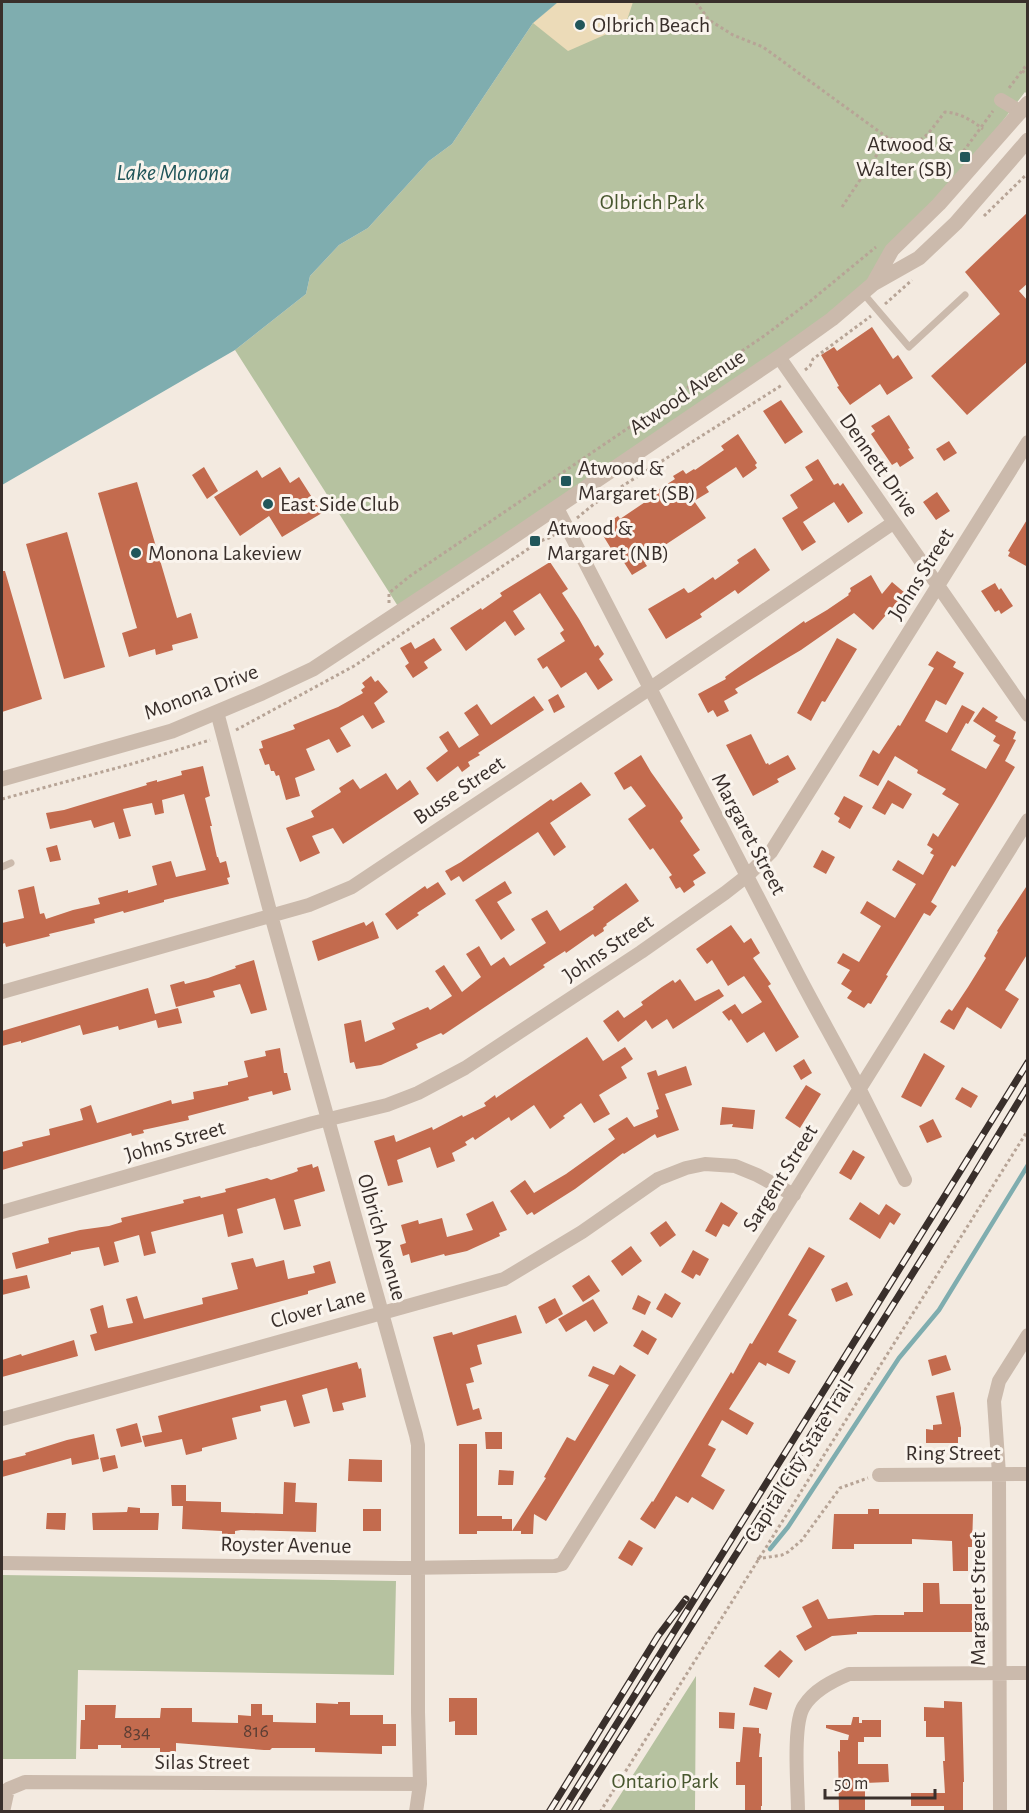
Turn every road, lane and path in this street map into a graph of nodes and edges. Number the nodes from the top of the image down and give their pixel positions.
1 (696, 2) edge
2 (1028, 63) edge
3 (1022, 71) junction
4 (1028, 75) edge
5 (1001, 100) junction
6 (1025, 110) edge
7 (981, 128) junction
8 (888, 138) junction
9 (1028, 140) edge
10 (955, 162) dead end
11 (842, 207) dead end
12 (878, 245) dead end
13 (868, 289) junction
14 (965, 295) dead end
15 (779, 357) junction
16 (777, 388) dead end
17 (1028, 442) edge
18 (557, 507) junction
19 (583, 515) dead end
20 (894, 523) junction
21 (549, 538) dead end
22 (938, 587) junction
23 (389, 593) dead end
24 (400, 611) joint
25 (652, 687) junction
26 (217, 712) junction
27 (1028, 715) edge
28 (239, 729) dead end
29 (201, 744) dead end
30 (2, 779) edge
31 (2, 799) edge
32 (1028, 820) edge
33 (11, 863) dead end
34 (2, 867) edge
35 (748, 875) junction
36 (271, 915) junction
37 (2, 992) edge
38 (860, 1089) junction
39 (328, 1119) junction
40 (1028, 1130) edge
41 (905, 1180) dead end
42 (794, 1195) junction
43 (2, 1212) edge
44 (381, 1312) junction
45 (1028, 1335) edge
46 (2, 1419) edge
47 (879, 1474) joint
48 (999, 1474) junction
49 (1028, 1474) edge
50 (567, 1558) joint
51 (757, 1559) junction
52 (2, 1563) edge
53 (419, 1568) junction
54 (999, 1673) junction
55 (1028, 1673) edge
56 (420, 1784) junction
57 (3, 1812) edge
58 (416, 1812) edge
59 (600, 1812) edge
60 (798, 1812) edge
61 (999, 1812) edge

1 - 8 path
2 - 3 path
3 - 4 path
3 - 5 path
5 - 6 street
5 - 7 path
6 - 13 street, Atwood Avenue
7 - 8 path
7 - 10 path
8 - 11 path
9 - 13 street, Atwood Avenue
12 - 23 path
13 - 14 lane
13 - 15 street, Atwood Avenue
15 - 18 street, Atwood Avenue
15 - 20 street, Dennett Drive
16 - 19 path
17 - 22 street, Johns Street
18 - 24 street, Atwood Avenue
18 - 25 street, Margaret Street
20 - 22 street, Dennett Drive
20 - 25 street, Busse Street
21 - 28 path
22 - 27 street, Dennett Drive
22 - 35 street, Johns Street
24 - 26 street, Monona Drive
25 - 35 street, Margaret Street
25 - 36 street, Busse Street
26 - 30 street, Monona Drive
26 - 36 street, Olbrich Avenue
29 - 31 path
32 - 38 street, Sargent Street
33 - 34 lane
35 - 38 street, Margaret Street
35 - 39 street, Johns Street
36 - 37 street, Busse Street
36 - 39 street, Olbrich Avenue
38 - 41 street, Margaret Street
38 - 42 street, Sargent Street
39 - 43 street, Johns Street
39 - 44 street, Olbrich Avenue
40 - 51 path, Capital City State Trail
42 - 44 street, Clover Lane
42 - 50 street, Sargent Street
44 - 46 street, Clover Lane
44 - 53 street, Olbrich Avenue
45 - 48 street, Margaret Street
47 - 48 street, Ring Street
47 - 51 path
48 - 49 street, Ring Street
48 - 54 street, Margaret Street
50 - 53 street, Royster Avenue
51 - 59 path, Capital City State Trail
52 - 53 street, Royster Avenue
53 - 56 street, Olbrich Avenue
54 - 55 street
54 - 60 street
54 - 61 street, Margaret Street
56 - 57 street, Silas Street
56 - 58 street, Olbrich Avenue

